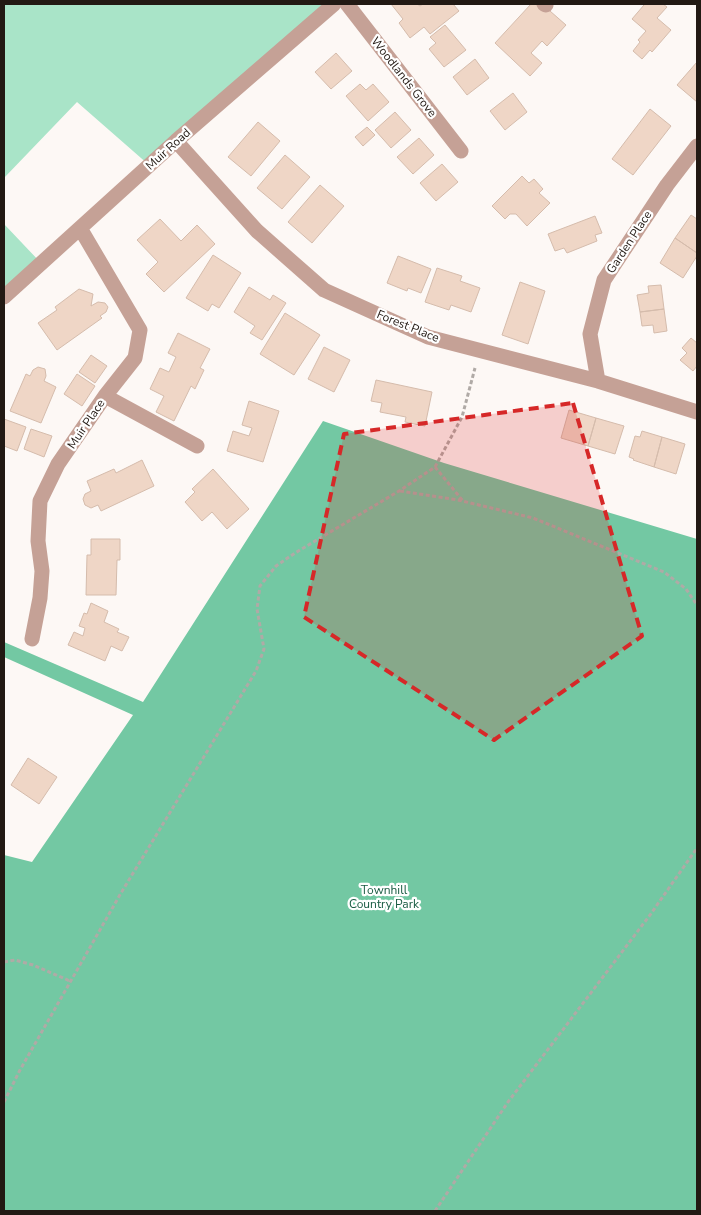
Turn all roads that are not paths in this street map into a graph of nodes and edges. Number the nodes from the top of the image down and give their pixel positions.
1 (334, 4) edge
2 (347, 4) edge
3 (176, 141) junction
4 (697, 146) edge
5 (461, 151) dead end
6 (80, 228) junction
7 (4, 297) edge
8 (598, 380) junction
9 (105, 396) junction
10 (697, 412) edge
11 (197, 446) dead end
12 (32, 639) dead end

1 - 3 street, Muir Road
2 - 5 street, Woodlands Grove
3 - 6 street, Muir Road
3 - 8 street, Forest Place
4 - 8 street, Garden Place
6 - 7 street, Muir Road
6 - 9 street, Muir Place
8 - 10 street, Forest Place
9 - 11 street
9 - 12 street, Muir Place

